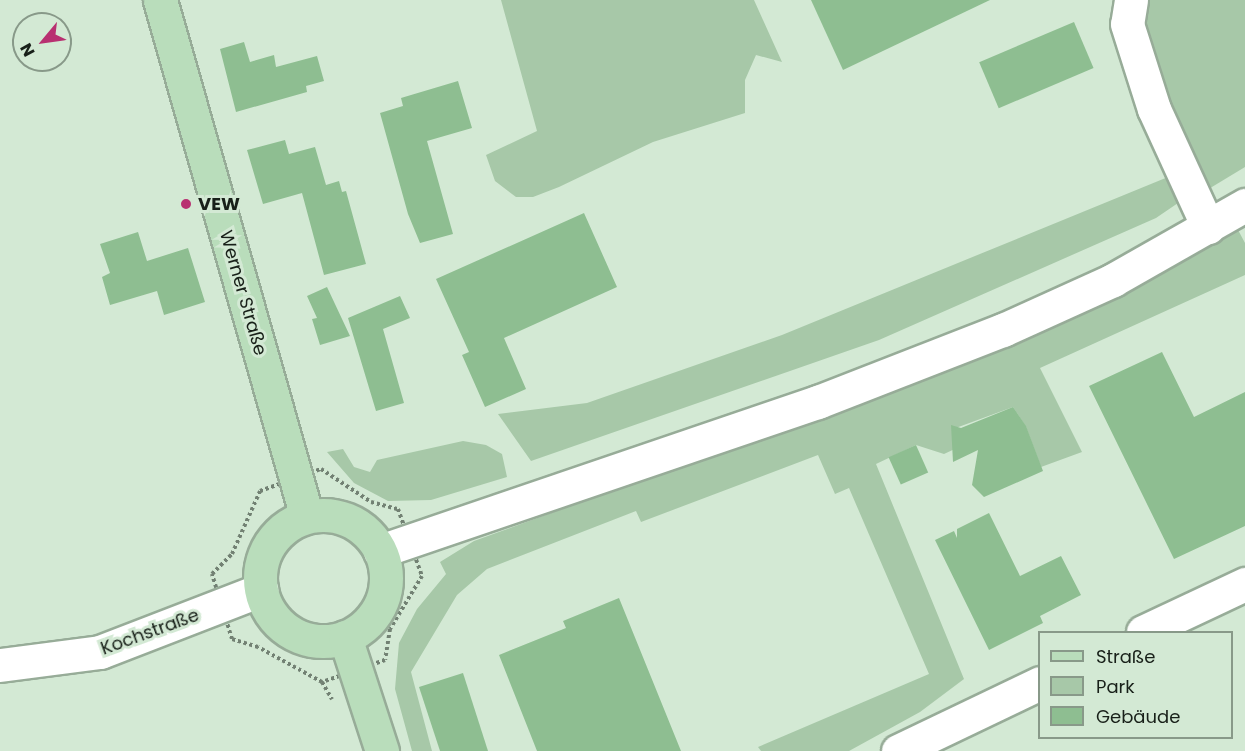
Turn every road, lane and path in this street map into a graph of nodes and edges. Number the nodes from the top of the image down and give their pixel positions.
1 (160, 0) edge
2 (1131, 0) edge
3 (1245, 205) edge
4 (1208, 227) junction
5 (296, 478) junction
6 (398, 509) junction
7 (307, 517) junction
8 (408, 525) junction
9 (380, 551) junction
10 (1245, 584) edge
11 (261, 590) junction
12 (221, 605) junction
13 (1147, 631) edge
14 (345, 637) junction
15 (0, 665) edge
16 (356, 670) junction
17 (1038, 684) edge
18 (382, 751) edge
19 (898, 751) edge

1 - 5 main road, Werner Straße
2 - 4 street
3 - 4 street
4 - 8 street
5 - 6 path
5 - 7 main road, Werner Straße
5 - 12 path
6 - 8 path
6 - 8 path
7 - 9 main road
7 - 11 main road
8 - 9 street
8 - 16 path
9 - 14 main road
10 - 13 street
11 - 12 street, Kochstraße
11 - 14 main road
12 - 15 street, Kochstraße
12 - 16 path
14 - 16 main road
16 - 18 main road
17 - 19 street

